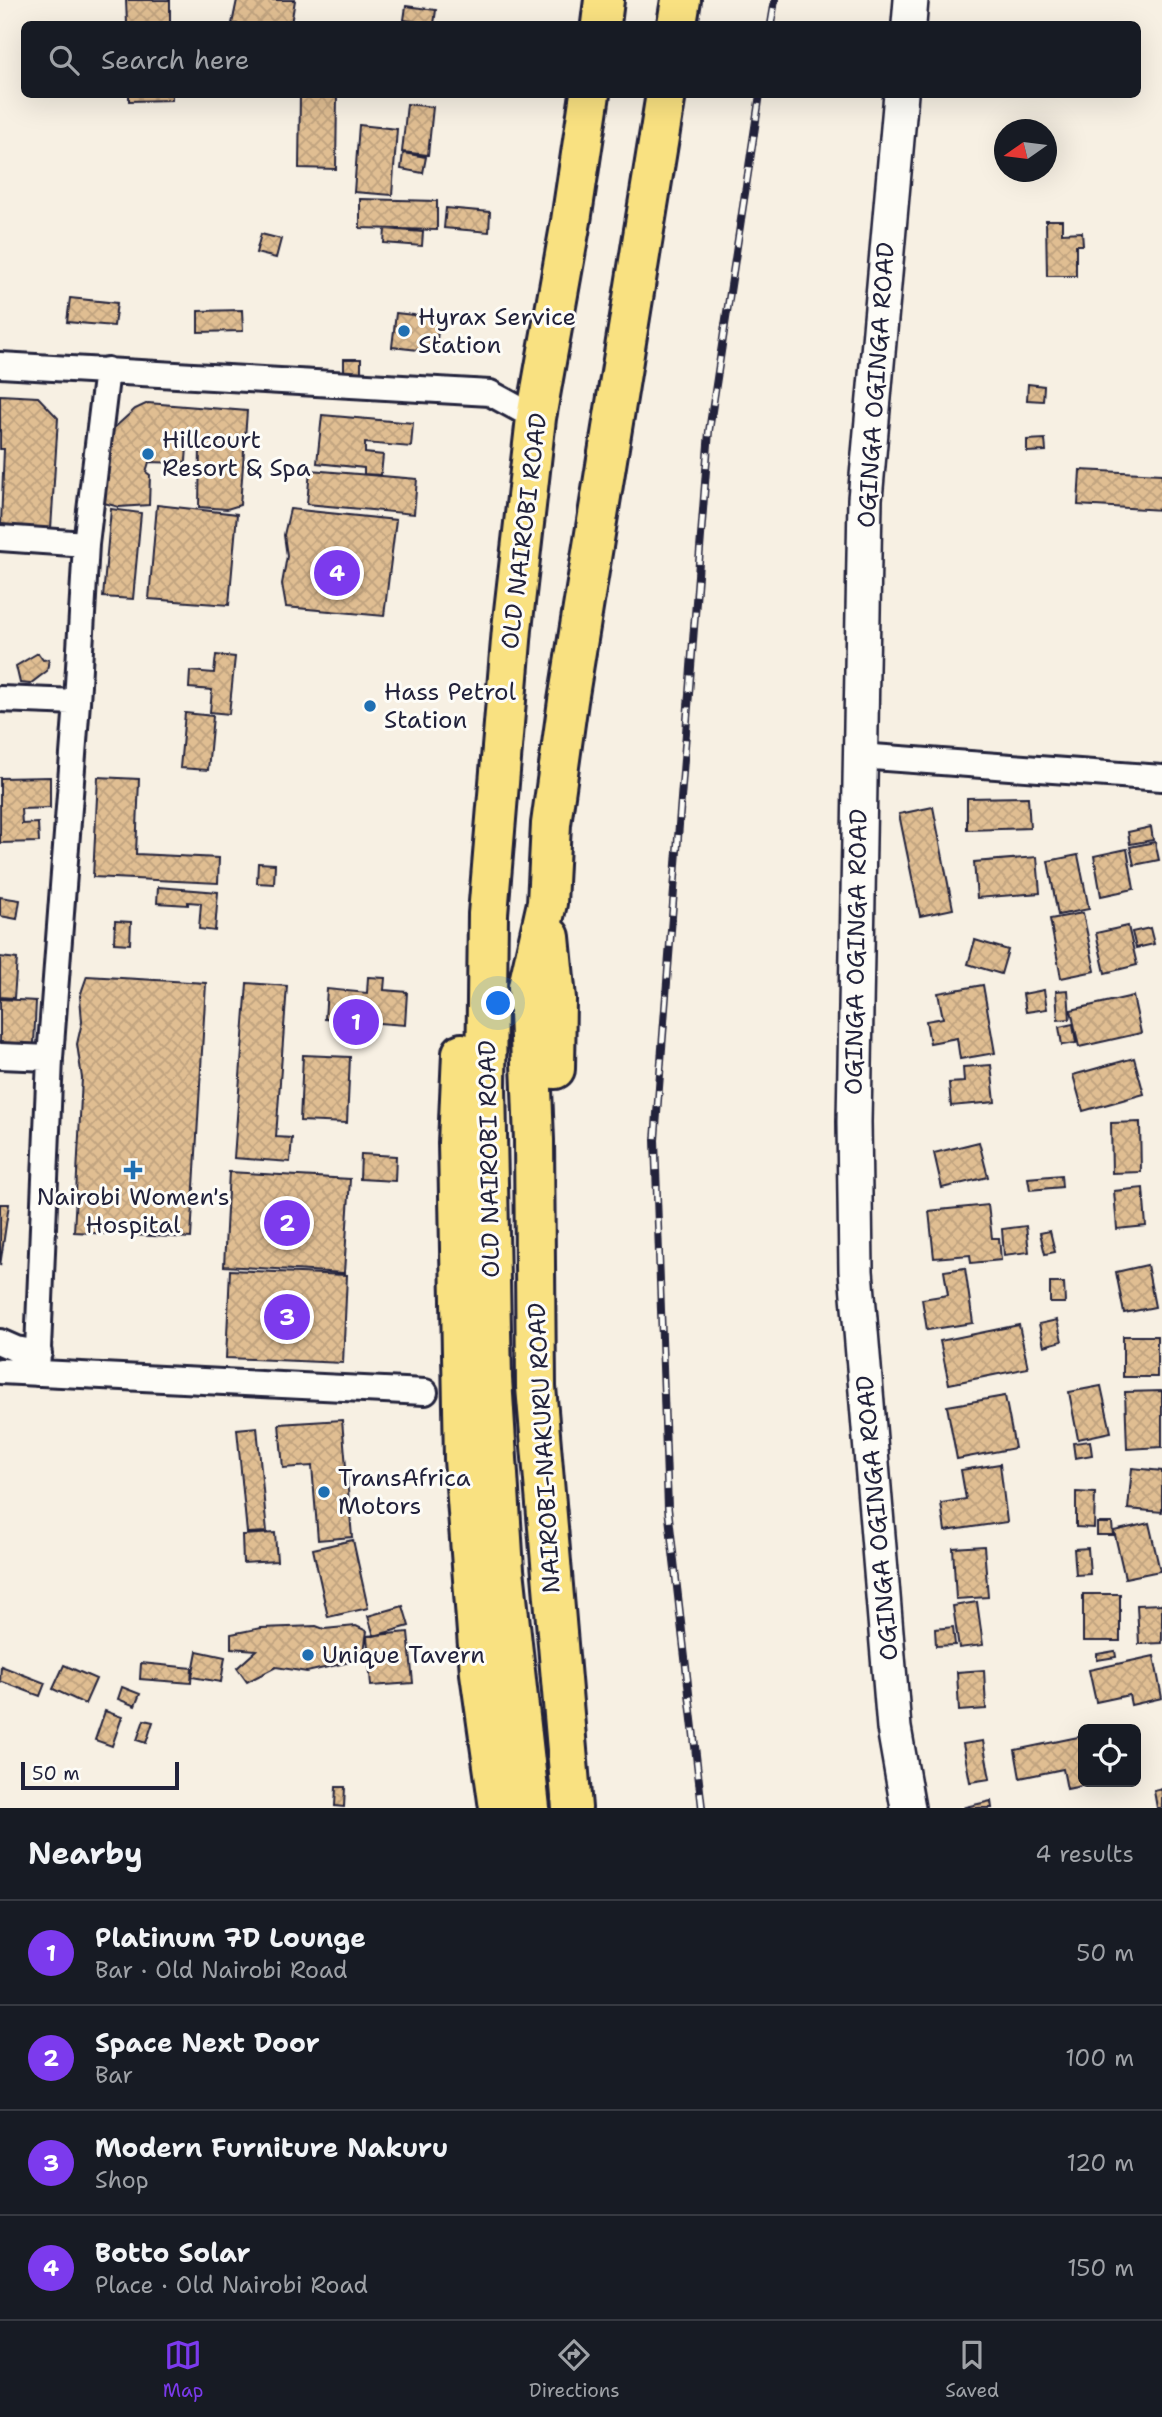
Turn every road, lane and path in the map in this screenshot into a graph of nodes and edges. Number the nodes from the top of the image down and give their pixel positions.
1 (604, 0) edge
2 (681, 0) edge
3 (911, 0) edge
4 (601, 21) edge
5 (678, 21) edge
6 (909, 21) edge
7 (589, 98) edge
8 (665, 98) edge
9 (901, 98) edge
10 (0, 365) edge
11 (107, 370) junction
12 (536, 418) junction
13 (0, 538) edge
14 (86, 544) junction
15 (0, 699) edge
16 (77, 702) junction
17 (859, 757) junction
18 (1162, 778) edge
19 (547, 903) junction
20 (488, 914) junction
21 (0, 1056) edge
22 (50, 1058) junction
23 (530, 1086) joint
24 (0, 1342) edge
25 (38, 1363) junction
26 (0, 1371) edge
27 (425, 1392) dead end
28 (499, 1808) edge
29 (530, 1808) edge
30 (572, 1808) edge
31 (598, 1808) edge
32 (908, 1808) edge

1 - 4 highway
2 - 5 highway
3 - 6 street
7 - 12 highway, OLD NAIROBI ROAD
8 - 19 highway, OLD NAIROBI ROAD
9 - 17 street, OGINGA OGINGA ROAD
10 - 11 street
11 - 12 street
11 - 14 street
12 - 20 highway, OLD NAIROBI ROAD
13 - 14 street
14 - 16 street
15 - 16 street
16 - 22 street
17 - 18 street
17 - 32 street, OGINGA OGINGA ROAD
19 - 23 highway, OLD NAIROBI ROAD
19 - 31 highway
20 - 28 highway
20 - 29 highway, OLD NAIROBI ROAD
21 - 22 street
22 - 25 street
23 - 30 highway, NAIROBI-NAKURU ROAD
24 - 25 street
25 - 26 street
25 - 27 street

